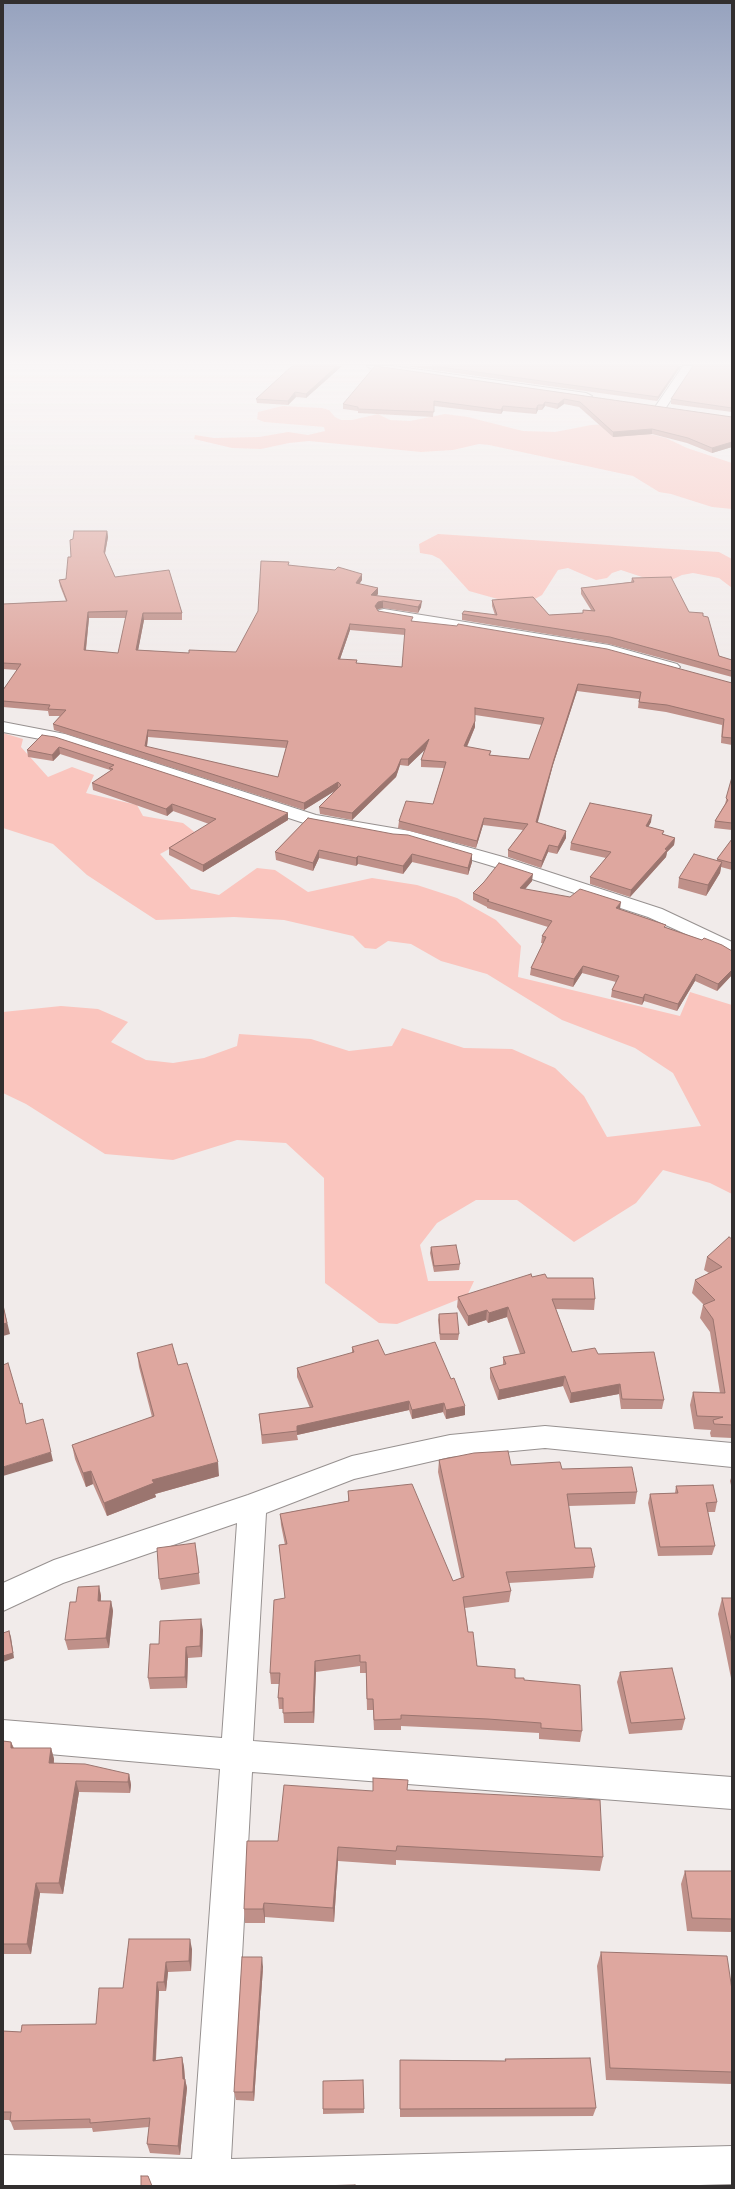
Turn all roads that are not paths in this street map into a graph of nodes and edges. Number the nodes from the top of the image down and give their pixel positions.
1 (383, 613) edge
2 (688, 672) edge
3 (3, 727) edge
4 (732, 949) edge
5 (732, 1455) edge
6 (252, 1506) junction
7 (3, 1598) edge
8 (3, 1735) edge
9 (237, 1755) junction
10 (732, 1793) edge
11 (732, 2165) edge
12 (3, 2174) edge
13 (210, 2183) edge

1 - 2 street
3 - 4 street
5 - 6 street
6 - 7 street
6 - 9 street
8 - 9 street
9 - 10 street
9 - 13 street
11 - 13 street
12 - 13 street

